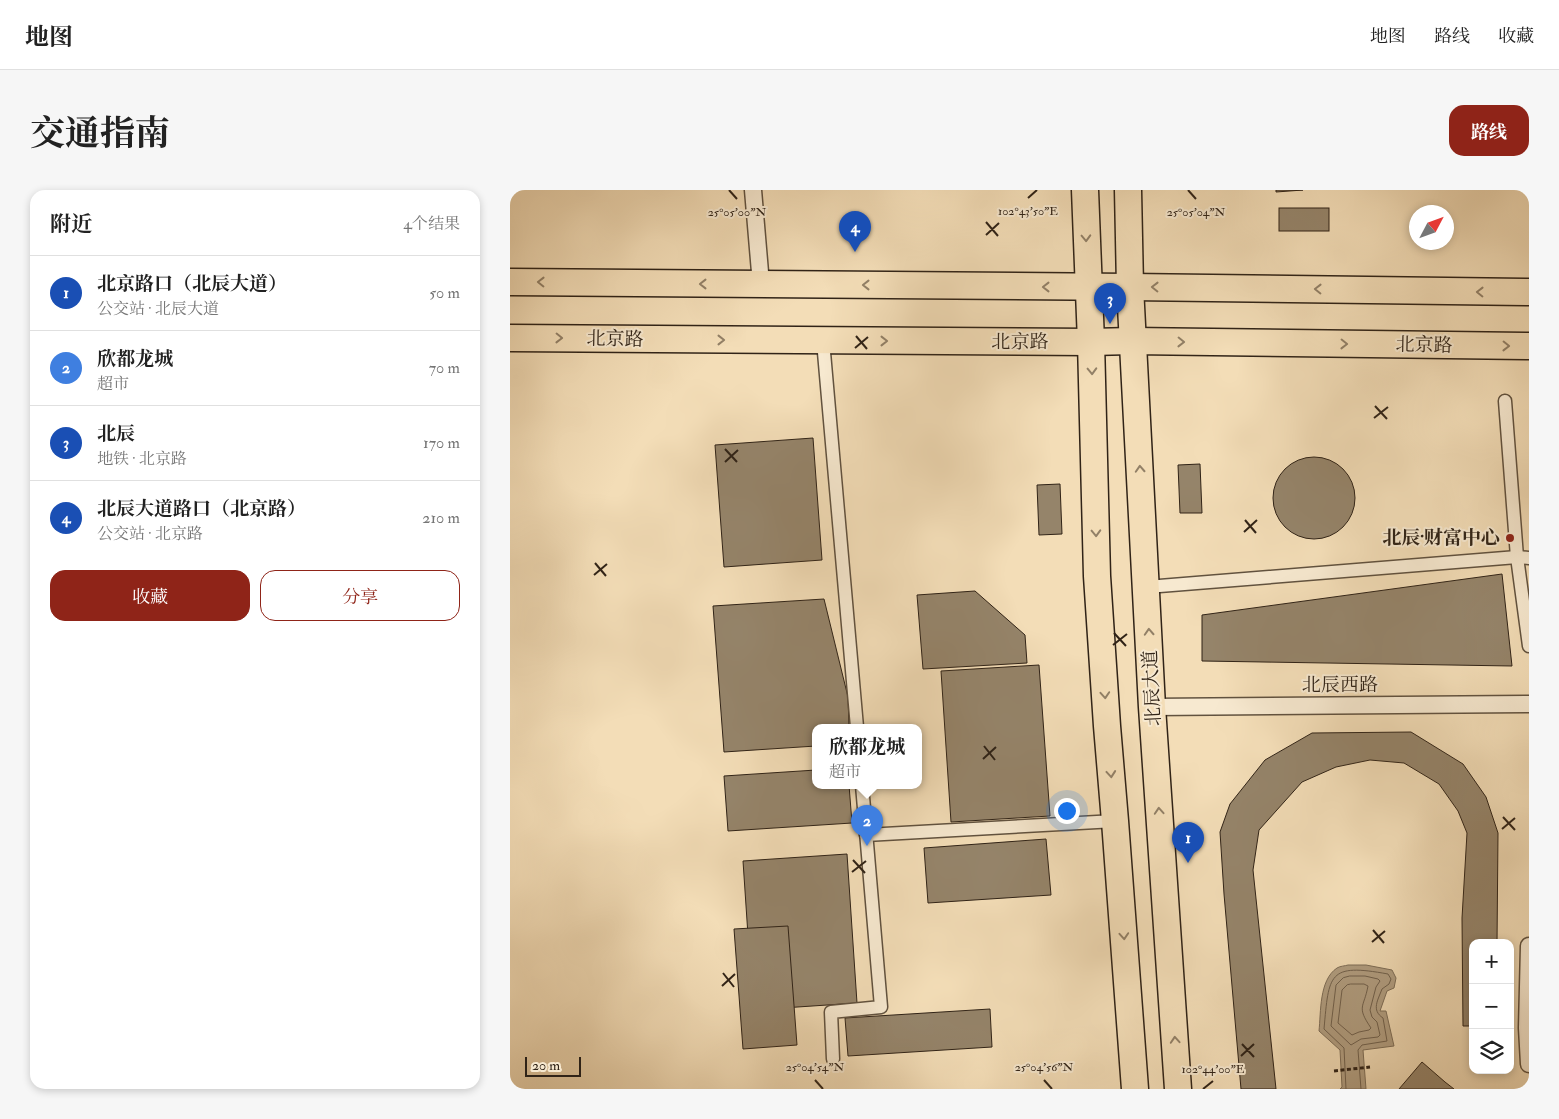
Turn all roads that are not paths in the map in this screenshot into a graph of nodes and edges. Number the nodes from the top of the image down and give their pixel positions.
1 (753, 190) edge
2 (1085, 190) edge
3 (1128, 190) edge
4 (510, 282) edge
5 (761, 284) junction
6 (1088, 287) junction
7 (1130, 287) junction
8 (1529, 292) edge
9 (510, 338) edge
10 (824, 341) junction
11 (1132, 341) junction
12 (1091, 342) junction
13 (1529, 346) edge
14 (1505, 402) dead end
15 (1523, 558) edge
16 (1147, 587) junction
17 (1529, 646) edge
18 (1529, 704) edge
19 (1152, 706) junction
20 (857, 724) edge
21 (862, 789) edge
22 (1115, 821) junction
23 (866, 835) junction
24 (1529, 946) edge
25 (833, 1059) dead end
26 (1529, 1064) edge
27 (1135, 1089) edge
28 (1178, 1089) edge

1 - 5 street
2 -> 6 main road
3 - 7 main road, 北辰大道
5 -> 4 main road
6 -> 5 main road
6 - 7 main road
6 - 12 main road
8 -> 7 main road
7 - 11 main road, 北辰大道
9 -> 10 main road, 北京路
10 -> 12 main road, 北京路
10 - 20 street
11 - 12 main road, 北京路
11 -> 13 main road, 北京路
16 -> 11 main road, 北辰大道
12 -> 22 main road
14 - 15 street
15 - 16 street
15 - 17 street
19 -> 16 main road, 北辰大道
18 - 19 street, 北辰西路
28 -> 19 main road, 北辰大道
21 - 23 street
22 - 23 street
22 -> 27 main road
23 - 25 street
24 - 26 street

